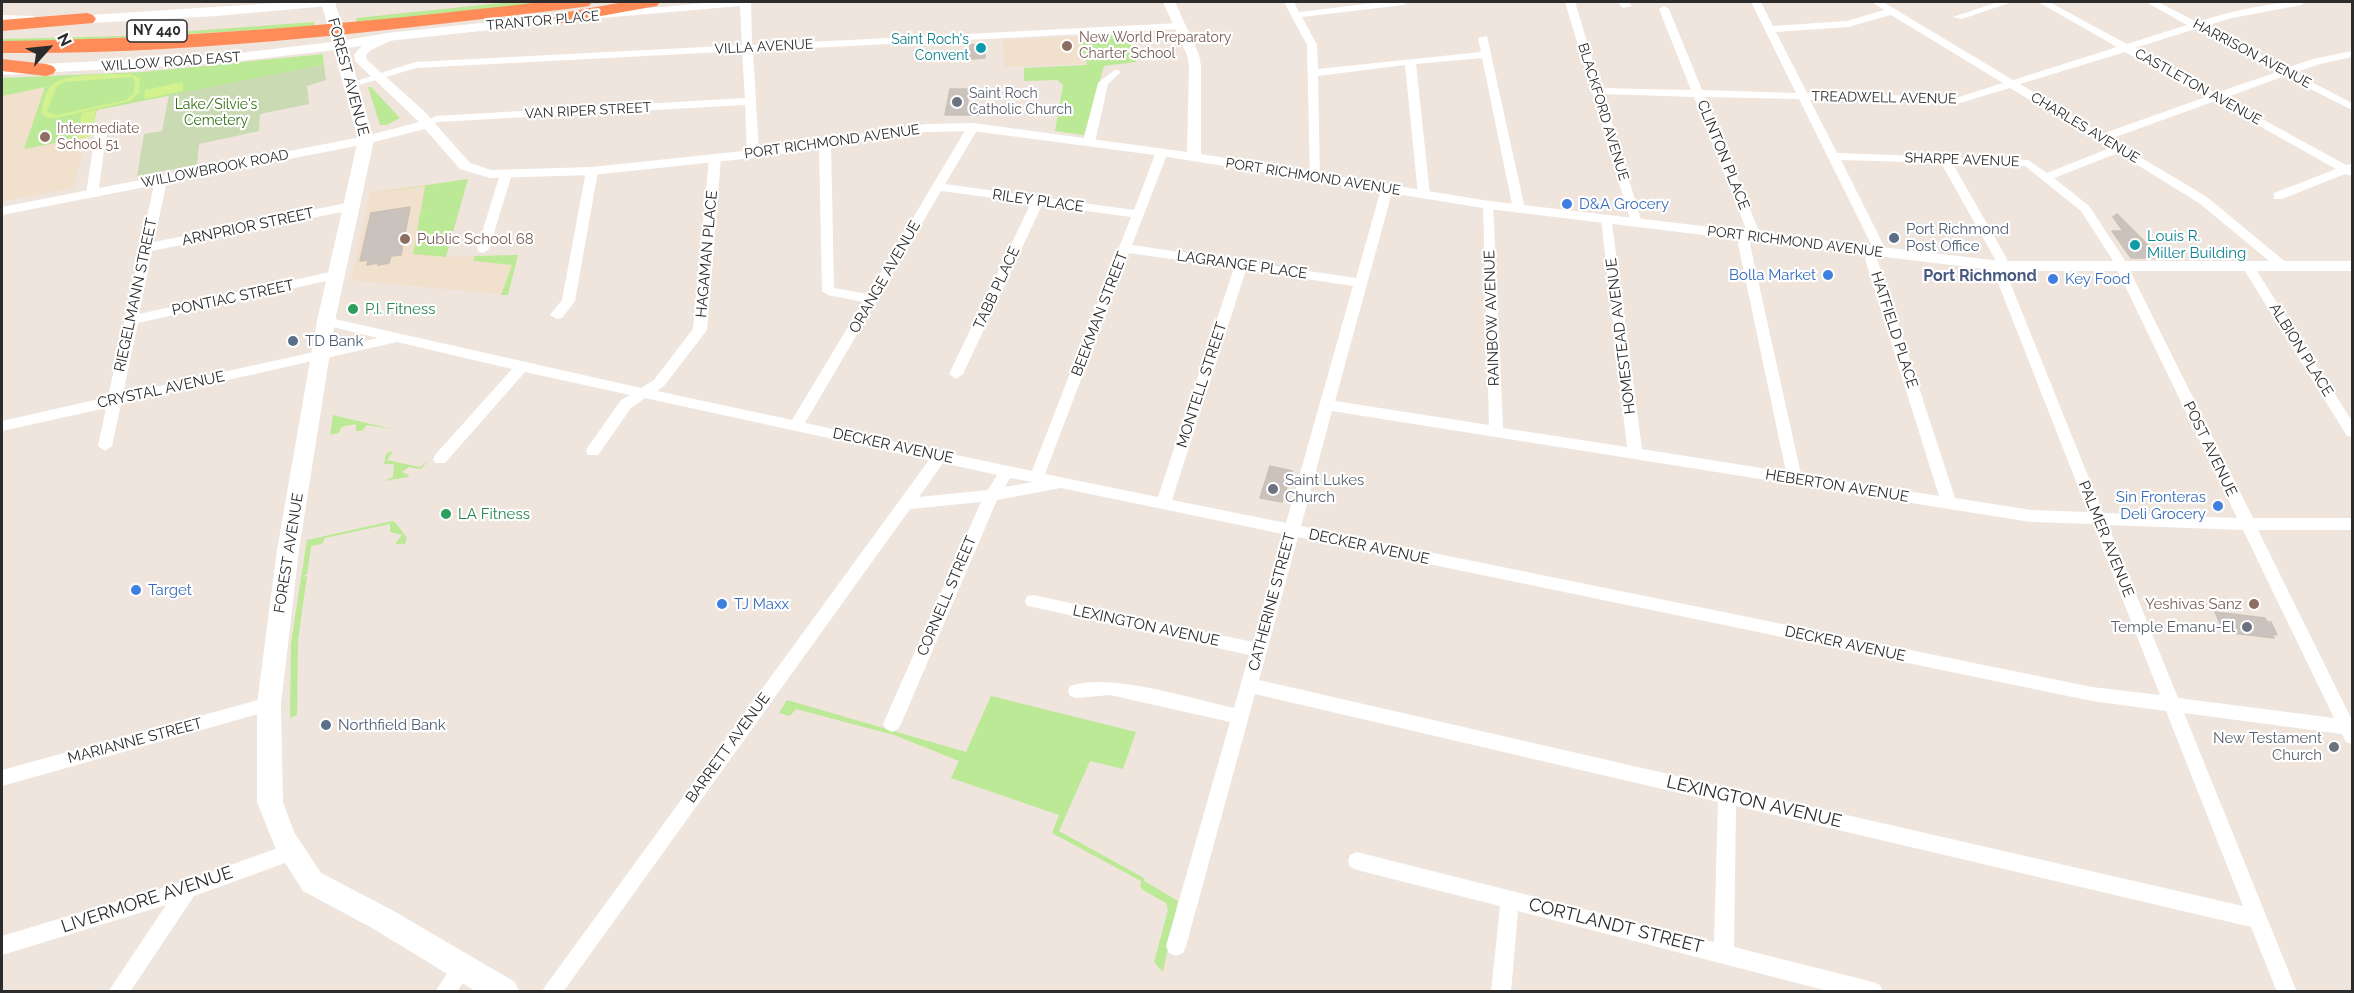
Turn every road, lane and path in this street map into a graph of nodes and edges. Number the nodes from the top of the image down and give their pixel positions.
1 (328, 2) edge
2 (487, 2) edge
3 (583, 2) edge
4 (651, 2) edge
5 (745, 2) edge
6 (1169, 2) edge
7 (1288, 2) edge
8 (1403, 2) edge
9 (1570, 2) edge
10 (1756, 2) edge
11 (1877, 2) edge
12 (2007, 2) edge
13 (2043, 2) edge
14 (2151, 2) edge
15 (2255, 2) edge
16 (2301, 2) edge
17 (2266, 8) junction
18 (1664, 9) dead end
19 (1893, 11) junction
20 (1296, 15) junction
21 (1958, 16) dead end
22 (555, 19) junction
23 (2, 20) edge
24 (87, 20) junction
25 (357, 20) junction
26 (308, 25) junction
27 (2196, 25) junction
28 (2, 26) edge
29 (1180, 26) junction
30 (1769, 29) junction
31 (2, 36) edge
32 (388, 37) junction
33 (1483, 38) dead end
34 (340, 44) junction
35 (2, 47) edge
36 (2126, 47) junction
37 (747, 48) junction
38 (2352, 54) edge
39 (1487, 55) junction
40 (1410, 61) junction
41 (2, 64) edge
42 (46, 70) junction
43 (2, 71) edge
44 (1116, 72) dead end
45 (2286, 72) junction
46 (1313, 73) junction
47 (379, 75) junction
48 (352, 84) junction
49 (2012, 84) junction
50 (1596, 91) junction
51 (1698, 94) junction
52 (1802, 97) junction
53 (2216, 97) junction
54 (750, 101) junction
55 (2352, 107) edge
56 (427, 123) junction
57 (973, 127) junction
58 (109, 129) dead end
59 (2102, 138) junction
60 (366, 140) junction
61 (1089, 142) junction
62 (825, 144) junction
63 (2119, 148) junction
64 (1162, 152) junction
65 (753, 154) junction
66 (1832, 156) junction
67 (715, 158) junction
68 (1194, 158) junction
69 (1944, 159) junction
70 (2350, 170) edge
71 (592, 171) junction
72 (506, 174) junction
73 (1314, 177) junction
74 (2046, 177) junction
75 (161, 180) junction
76 (937, 187) junction
77 (1387, 189) junction
78 (92, 194) junction
79 (1424, 195) junction
80 (2278, 196) dead end
81 (1038, 201) junction
82 (1489, 205) junction
83 (351, 206) junction
84 (1519, 209) junction
85 (2, 211) edge
86 (1138, 214) junction
87 (1606, 219) junction
88 (1636, 223) junction
89 (1748, 236) junction
90 (146, 248) junction
91 (1125, 248) junction
92 (483, 249) dead end
93 (1874, 251) junction
94 (1241, 266) junction
95 (2001, 266) junction
96 (2352, 266) edge
97 (2122, 267) junction
98 (2284, 267) junction
99 (2248, 268) junction
100 (335, 275) junction
101 (1360, 283) junction
102 (871, 299) junction
103 (557, 315) dead end
104 (131, 320) junction
105 (326, 321) junction
106 (395, 338) junction
107 (321, 355) junction
108 (522, 367) junction
109 (956, 374) dead end
110 (642, 393) junction
111 (114, 400) junction
112 (1326, 405) junction
113 (2, 426) edge
114 (796, 426) junction
115 (1496, 432) junction
116 (2352, 432) edge
117 (105, 446) dead end
118 (593, 450) dead end
119 (1635, 454) junction
120 (940, 456) junction
121 (440, 459) dead end
122 (1007, 470) junction
123 (1037, 476) junction
124 (1795, 479) junction
125 (1061, 483) junction
126 (991, 495) junction
127 (1949, 503) junction
128 (905, 504) junction
129 (1163, 504) junction
130 (2097, 518) junction
131 (2247, 524) junction
132 (2352, 524) edge
133 (1291, 531) junction
134 (1034, 601) dead end
135 (1259, 650) junction
136 (1249, 685) junction
137 (1076, 691) dead end
138 (269, 704) junction
139 (2173, 706) junction
140 (1240, 717) junction
141 (892, 724) dead end
142 (2350, 732) edge
143 (2, 778) edge
144 (1726, 795) junction
145 (292, 852) junction
146 (1357, 861) dead end
147 (188, 889) junction
148 (1510, 899) junction
149 (2258, 919) junction
150 (2, 946) edge
151 (1176, 946) dead end
152 (1724, 952) junction
153 (462, 968) junction
154 (118, 992) edge
155 (445, 992) edge
156 (505, 992) edge
157 (550, 992) edge
158 (1501, 992) edge
159 (1874, 992) edge
160 (2287, 992) edge

1 - 24 street
1 - 34 main road, FOREST AVENUE
2 - 25 highway, NY 440
3 - 25 highway, NY 440
4 - 22 highway
5 - 22 street, TRANTOR PLACE
5 - 37 street
6 - 29 street
7 - 20 street
8 - 20 street
9 - 50 street, BLACKFORD AVENUE
10 - 30 street, HATFIELD PLACE
11 - 19 street, CHARLES AVENUE
12 - 21 street
13 - 36 street, CASTLETON AVENUE
14 - 27 street, HARRISON AVENUE
15 - 17 street
16 - 17 street, TREADWELL AVENUE
17 - 27 street, TREADWELL AVENUE
18 - 51 street, CLINTON PLACE
19 - 30 street
19 - 49 street, CHARLES AVENUE
20 - 46 street
22 - 32 main road, TRANTOR PLACE
23 - 24 street
24 - 28 highway
25 - 26 highway, NY 440
26 - 31 highway, NY 440
26 - 35 highway, NY 440
27 - 36 street, TREADWELL AVENUE
27 - 45 street, HARRISON AVENUE
29 - 37 street, VILLA AVENUE
29 - 68 street
30 - 52 street, HATFIELD PLACE
32 - 34 main road, TRANTOR PLACE
32 - 47 street, PORT RICHMOND AVENUE
33 - 39 street
34 - 42 main road, WILLOW ROAD EAST
34 - 48 main road, FOREST AVENUE
36 - 49 street, TREADWELL AVENUE
36 - 53 street, CASTLETON AVENUE
37 - 47 street, VILLA AVENUE
37 - 54 street
38 - 45 street
39 - 40 street
39 - 84 street
40 - 46 street
40 - 79 street
41 - 42 highway
42 - 43 main road, WILLOW ROAD EAST
44 - 61 street
45 - 53 street
45 - 55 street, HARRISON AVENUE
46 - 73 street
47 - 48 street, VILLA AVENUE
47 - 56 street, PORT RICHMOND AVENUE
48 - 60 main road, FOREST AVENUE
49 - 52 street, TREADWELL AVENUE
49 - 59 street, CHARLES AVENUE
50 - 51 street, TREADWELL AVENUE
50 - 88 street, BLACKFORD AVENUE
51 - 52 street, TREADWELL AVENUE
51 - 89 street, CLINTON PLACE
52 - 66 street, HATFIELD PLACE
53 - 59 street
53 - 70 street, CASTLETON AVENUE
54 - 56 street, VAN RIPER STREET
54 - 65 street
56 - 60 street, WILLOWBROOK ROAD
56 - 72 street, PORT RICHMOND AVENUE
57 - 61 street, PORT RICHMOND AVENUE
57 - 62 street, PORT RICHMOND AVENUE
57 - 76 street, ORANGE AVENUE
58 - 78 street
59 - 63 street, CHARLES AVENUE
60 - 75 street, WILLOWBROOK ROAD
60 - 83 main road, FOREST AVENUE
61 - 64 street, PORT RICHMOND AVENUE
62 - 65 street, PORT RICHMOND AVENUE
62 - 102 street
63 - 74 street
63 - 98 street, CHARLES AVENUE
64 - 68 street, PORT RICHMOND AVENUE
64 - 86 street, BEEKMAN STREET
65 - 67 street, PORT RICHMOND AVENUE
66 - 69 street, SHARPE AVENUE
66 - 93 street, HATFIELD PLACE
67 - 71 street, PORT RICHMOND AVENUE
67 - 110 street, HAGAMAN PLACE
68 - 73 street, PORT RICHMOND AVENUE
69 - 74 street, SHARPE AVENUE
69 - 95 street, PALMER AVENUE
70 - 80 street
71 - 72 street, PORT RICHMOND AVENUE
71 - 103 street
72 - 92 street
73 - 77 street, PORT RICHMOND AVENUE
74 - 97 street, POST AVENUE
75 - 78 street, WILLOWBROOK ROAD
75 - 90 street, RIEGELMANN STREET
76 - 81 street, RILEY PLACE
76 - 102 street, ORANGE AVENUE
77 - 79 street, PORT RICHMOND AVENUE
77 - 101 street, CATHERINE STREET
78 - 85 street, WILLOWBROOK ROAD
79 - 82 street, PORT RICHMOND AVENUE
81 - 86 street, RILEY PLACE
81 - 109 street, TABB PLACE
82 - 84 street, PORT RICHMOND AVENUE
82 - 115 street, RAINBOW AVENUE
83 - 90 street, ARNPRIOR STREET
83 - 100 main road, FOREST AVENUE
84 - 87 street, PORT RICHMOND AVENUE
86 - 91 street, BEEKMAN STREET
87 - 88 street, PORT RICHMOND AVENUE
87 - 119 street, HOMESTEAD AVENUE
88 - 89 street, PORT RICHMOND AVENUE
89 - 93 street, PORT RICHMOND AVENUE
89 - 124 street, CLINTON PLACE
90 - 104 street, RIEGELMANN STREET
91 - 94 street, LAGRANGE PLACE
91 - 123 street, BEEKMAN STREET
93 - 95 street, PORT RICHMOND AVENUE
93 - 127 street, HATFIELD PLACE
94 - 101 street, LAGRANGE PLACE
94 - 129 street, MONTELL STREET
95 - 97 street, PORT RICHMOND AVENUE
95 - 130 street, PALMER AVENUE
96 - 98 street, PORT RICHMOND AVENUE
97 - 99 street, PORT RICHMOND AVENUE
97 - 131 street, POST AVENUE
98 - 99 street, PORT RICHMOND AVENUE
99 - 116 street, ALBION PLACE
100 - 104 street, PONTIAC STREET
100 - 105 main road, FOREST AVENUE
101 - 112 street, CATHERINE STREET
102 - 114 street, ORANGE AVENUE
104 - 111 street, RIEGELMANN STREET
105 - 106 street, DECKER AVENUE
105 - 107 main road, FOREST AVENUE
106 - 107 street, DECKER AVENUE
106 - 108 street, DECKER AVENUE
107 - 111 street, CRYSTAL AVENUE
107 - 138 main road, FOREST AVENUE
108 - 110 street, DECKER AVENUE
108 - 121 street
110 - 114 street, DECKER AVENUE
110 - 118 street, HAGAMAN PLACE
111 - 113 street, CRYSTAL AVENUE
111 - 117 street, RIEGELMANN STREET
112 - 115 street, HEBERTON AVENUE
112 - 133 street, CATHERINE STREET
114 - 120 street, DECKER AVENUE
115 - 119 street, HEBERTON AVENUE
119 - 124 street, HEBERTON AVENUE
120 - 122 street, DECKER AVENUE
120 - 128 street, BARRETT AVENUE
122 - 123 street, DECKER AVENUE
122 - 126 street, CORNELL STREET
123 - 125 street, DECKER AVENUE
124 - 127 street, HEBERTON AVENUE
125 - 126 street
125 - 129 street, DECKER AVENUE
126 - 128 street
126 - 141 street, CORNELL STREET
127 - 130 street, HEBERTON AVENUE
128 - 157 street, BARRETT AVENUE
129 - 133 street, DECKER AVENUE
130 - 131 street, HEBERTON AVENUE
130 - 139 street, PALMER AVENUE
131 - 132 street, HEBERTON AVENUE
131 - 142 street, POST AVENUE
133 - 135 street, CATHERINE STREET
133 - 139 street, DECKER AVENUE
134 - 135 street, LEXINGTON AVENUE
135 - 136 street, CATHERINE STREET
136 - 140 street, CATHERINE STREET
136 - 144 street, LEXINGTON AVENUE
137 - 140 street
138 - 143 street, MARIANNE STREET
138 - 145 main road, FOREST AVENUE
139 - 142 street, DECKER AVENUE
139 - 149 street, PALMER AVENUE
140 - 151 street, CATHERINE STREET
144 - 149 street, LEXINGTON AVENUE
144 - 152 street
145 - 147 street, LIVERMORE AVENUE
145 - 153 main road, FOREST AVENUE
146 - 148 street, CORTLANDT STREET
147 - 150 street, LIVERMORE AVENUE
147 - 154 street
148 - 152 street, CORTLANDT STREET
148 - 158 street
149 - 160 street, PALMER AVENUE
152 - 159 street, CORTLANDT STREET
153 - 155 street
153 - 156 main road, FOREST AVENUE

